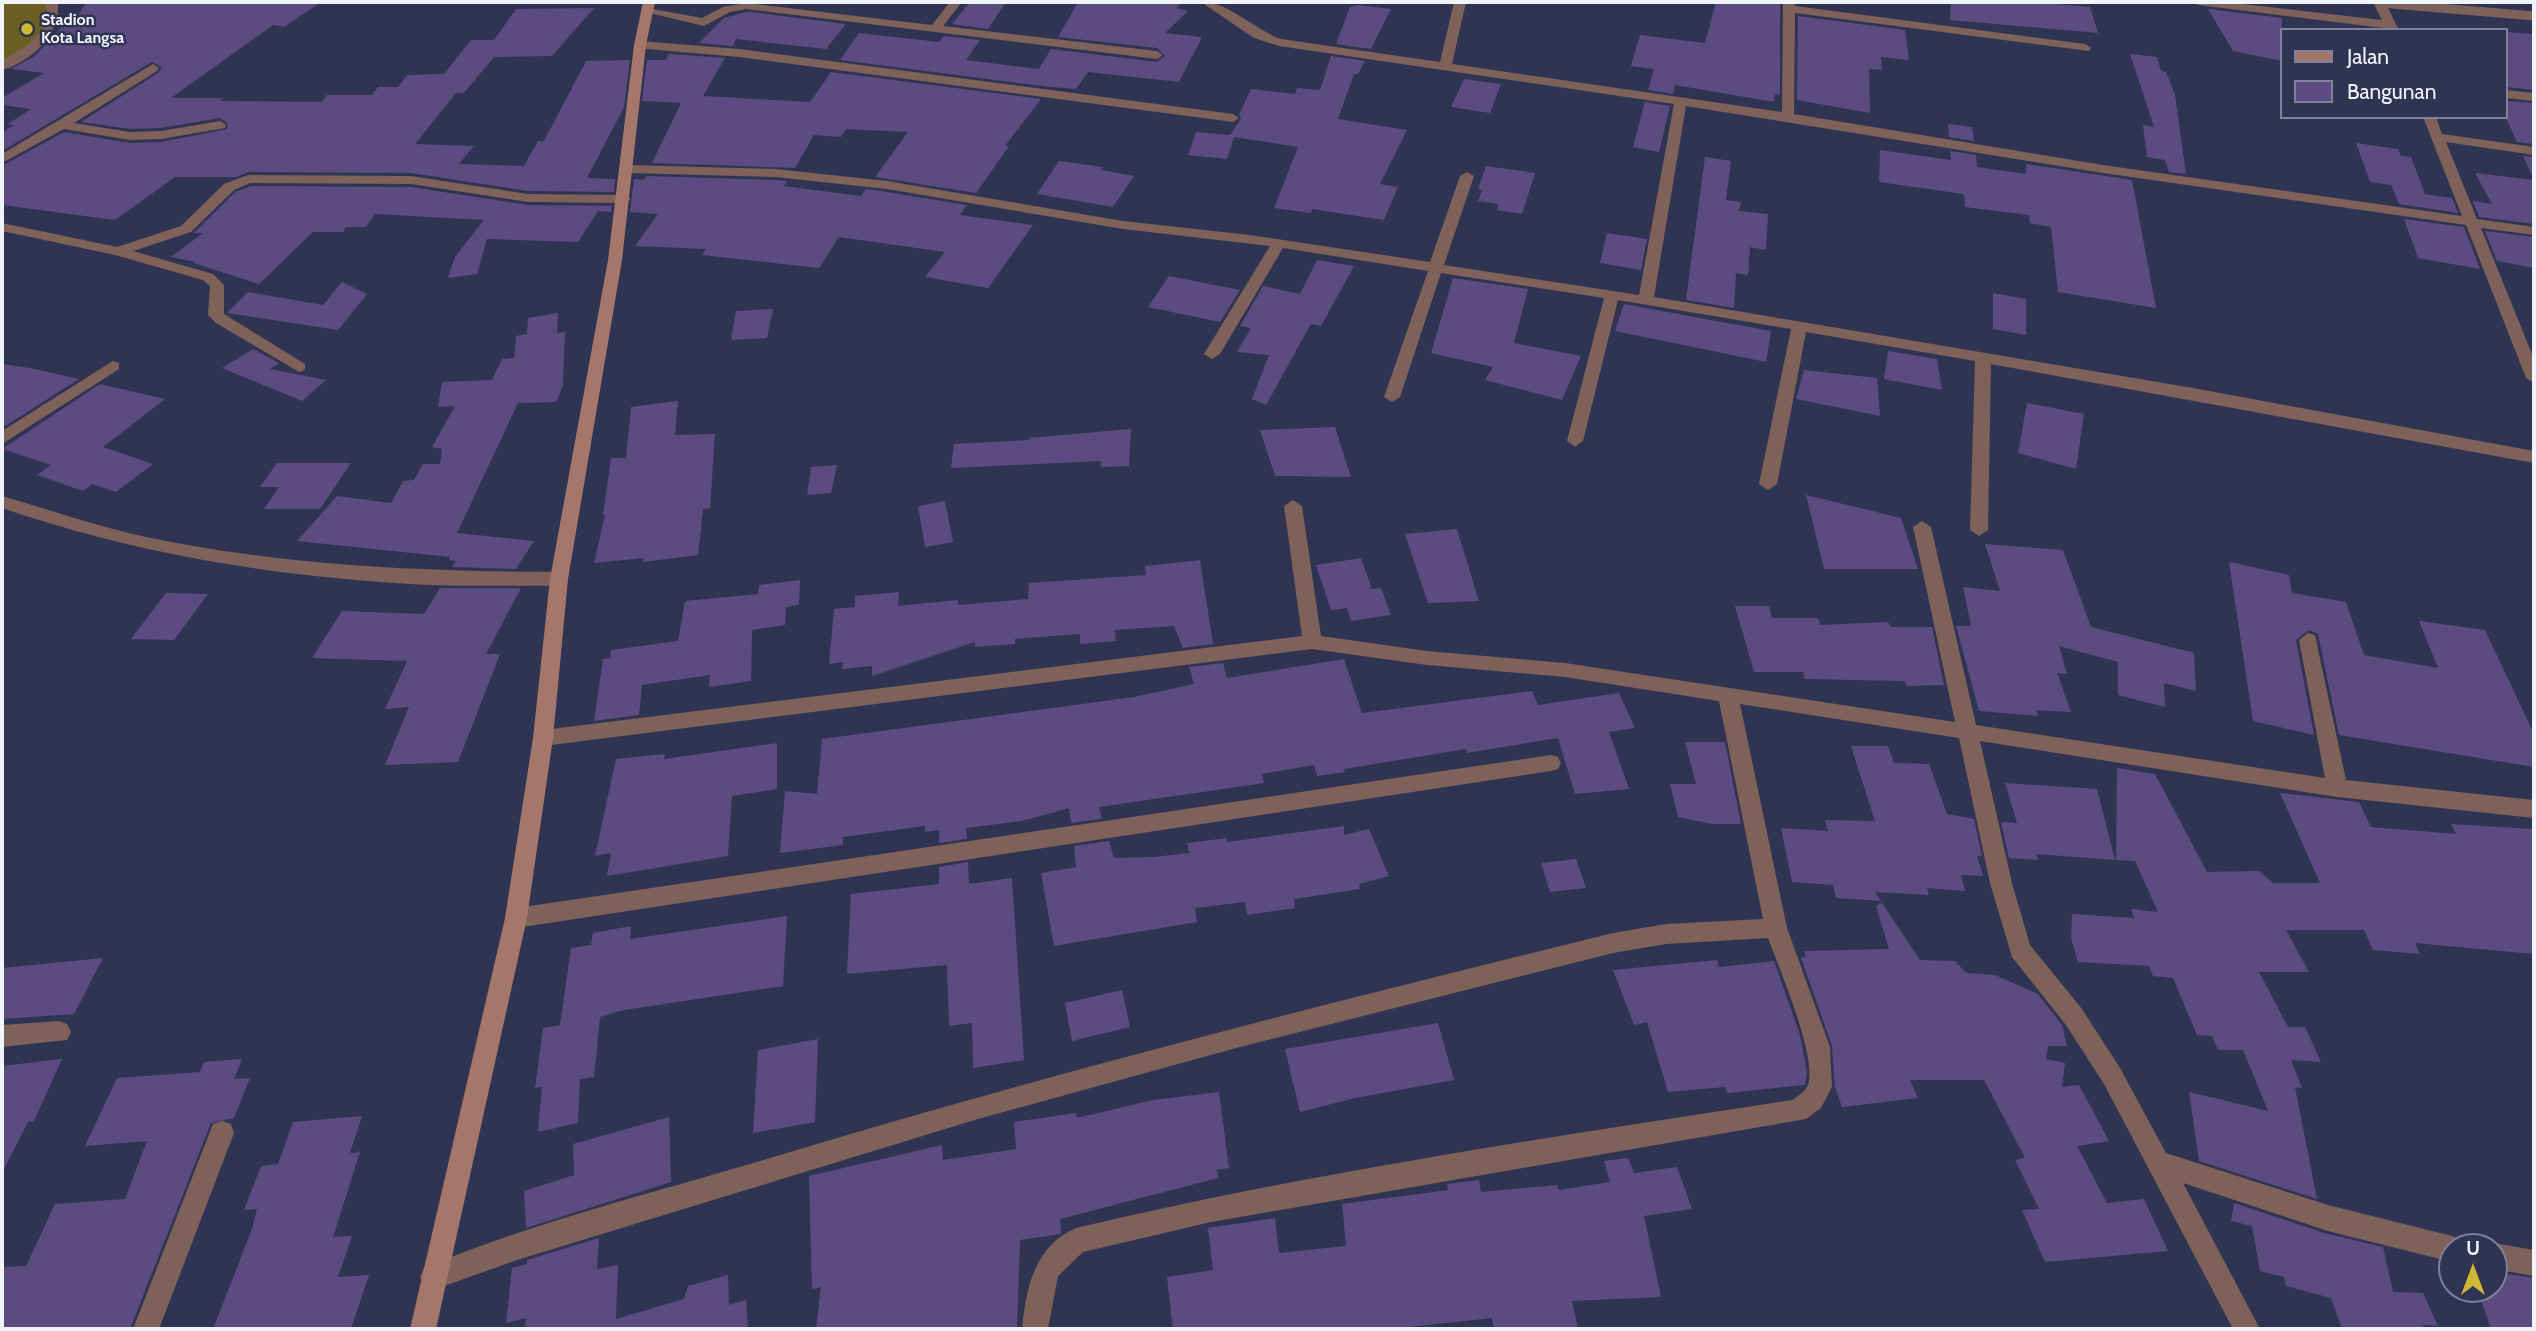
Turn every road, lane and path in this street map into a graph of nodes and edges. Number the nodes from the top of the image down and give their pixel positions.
1 (956, 2) edge
2 (1207, 2) edge
3 (1460, 2) edge
4 (2198, 2) edge
5 (2380, 2) edge
6 (53, 3) edge
7 (1223, 5) edge
8 (1789, 6) edge
9 (648, 7) edge
10 (2534, 16) edge
11 (2392, 27) edge
12 (935, 28) junction
13 (640, 45) junction
14 (2085, 48) dead end
15 (1157, 55) dead end
16 (1446, 64) junction
17 (2, 66) edge
18 (153, 68) dead end
19 (2508, 94) edge
20 (2534, 97) edge
21 (1681, 100) junction
22 (1788, 117) junction
23 (1233, 118) dead end
24 (2430, 119) edge
25 (62, 125) junction
26 (220, 125) dead end
27 (2437, 137) junction
28 (2534, 151) edge
29 (2, 159) edge
30 (628, 169) junction
31 (1467, 176) dead end
32 (624, 199) junction
33 (2472, 221) junction
34 (2, 228) edge
35 (2534, 231) edge
36 (1279, 243) junction
37 (118, 251) junction
38 (1436, 268) junction
39 (1612, 294) junction
40 (1646, 300) junction
41 (1799, 326) junction
42 (1212, 354) dead end
43 (1983, 358) junction
44 (113, 366) dead end
45 (299, 367) dead end
46 (2534, 378) edge
47 (1392, 397) dead end
48 (2, 439) edge
49 (1575, 441) dead end
50 (2528, 456) edge
51 (1768, 484) dead end
52 (2, 502) edge
53 (1293, 506) dead end
54 (1923, 527) dead end
55 (1979, 530) dead end
56 (559, 579) junction
57 (2308, 640) dead end
58 (1312, 642) junction
59 (1728, 695) junction
60 (1969, 731) junction
61 (543, 738) junction
62 (1551, 763) dead end
63 (2337, 788) junction
64 (2534, 809) edge
65 (516, 918) junction
66 (1776, 928) junction
67 (59, 1032) dead end
68 (2, 1036) edge
69 (222, 1133) dead end
70 (2159, 1163) junction
71 (2438, 1246) edge
72 (2508, 1258) edge
73 (2534, 1263) edge
74 (433, 1277) junction
75 (146, 1329) edge
76 (423, 1329) edge
77 (1035, 1329) edge
78 (2247, 1329) edge

1 - 12 street
2 - 7 street
3 - 16 street
4 - 11 street
5 - 10 lane
5 - 11 street
6 - 17 street
7 - 16 street
8 - 14 street
8 - 22 street
9 - 12 street
9 - 13 main road
12 - 15 street
13 - 23 street
13 - 30 main road
16 - 21 street
18 - 25 street
19 - 20 street
21 - 22 street
21 - 40 street
22 - 33 street
24 - 27 street
25 - 26 street
25 - 29 street
27 - 28 street
27 - 33 street
30 - 32 main road
30 - 36 street
31 - 38 street
32 - 37 street
32 - 56 main road
33 - 35 street
33 - 46 street
34 - 37 street
36 - 38 street
36 - 42 street
37 - 45 street
38 - 39 street
38 - 47 street
39 - 40 street
39 - 49 street
40 - 41 street
41 - 43 street
41 - 51 street
43 - 50 street
43 - 55 street
44 - 48 street
52 - 56 street
53 - 58 street
54 - 60 street
56 - 61 main road
57 - 63 street
58 - 59 street
58 - 61 street
59 - 60 street
59 - 66 street
60 - 63 street
60 - 70 street
61 - 65 main road
62 - 65 street
63 - 64 street
65 - 74 main road
66 - 74 street
66 - 77 street
67 - 68 street
69 - 75 street
70 - 71 street
70 - 78 street
72 - 73 street
74 - 76 main road

